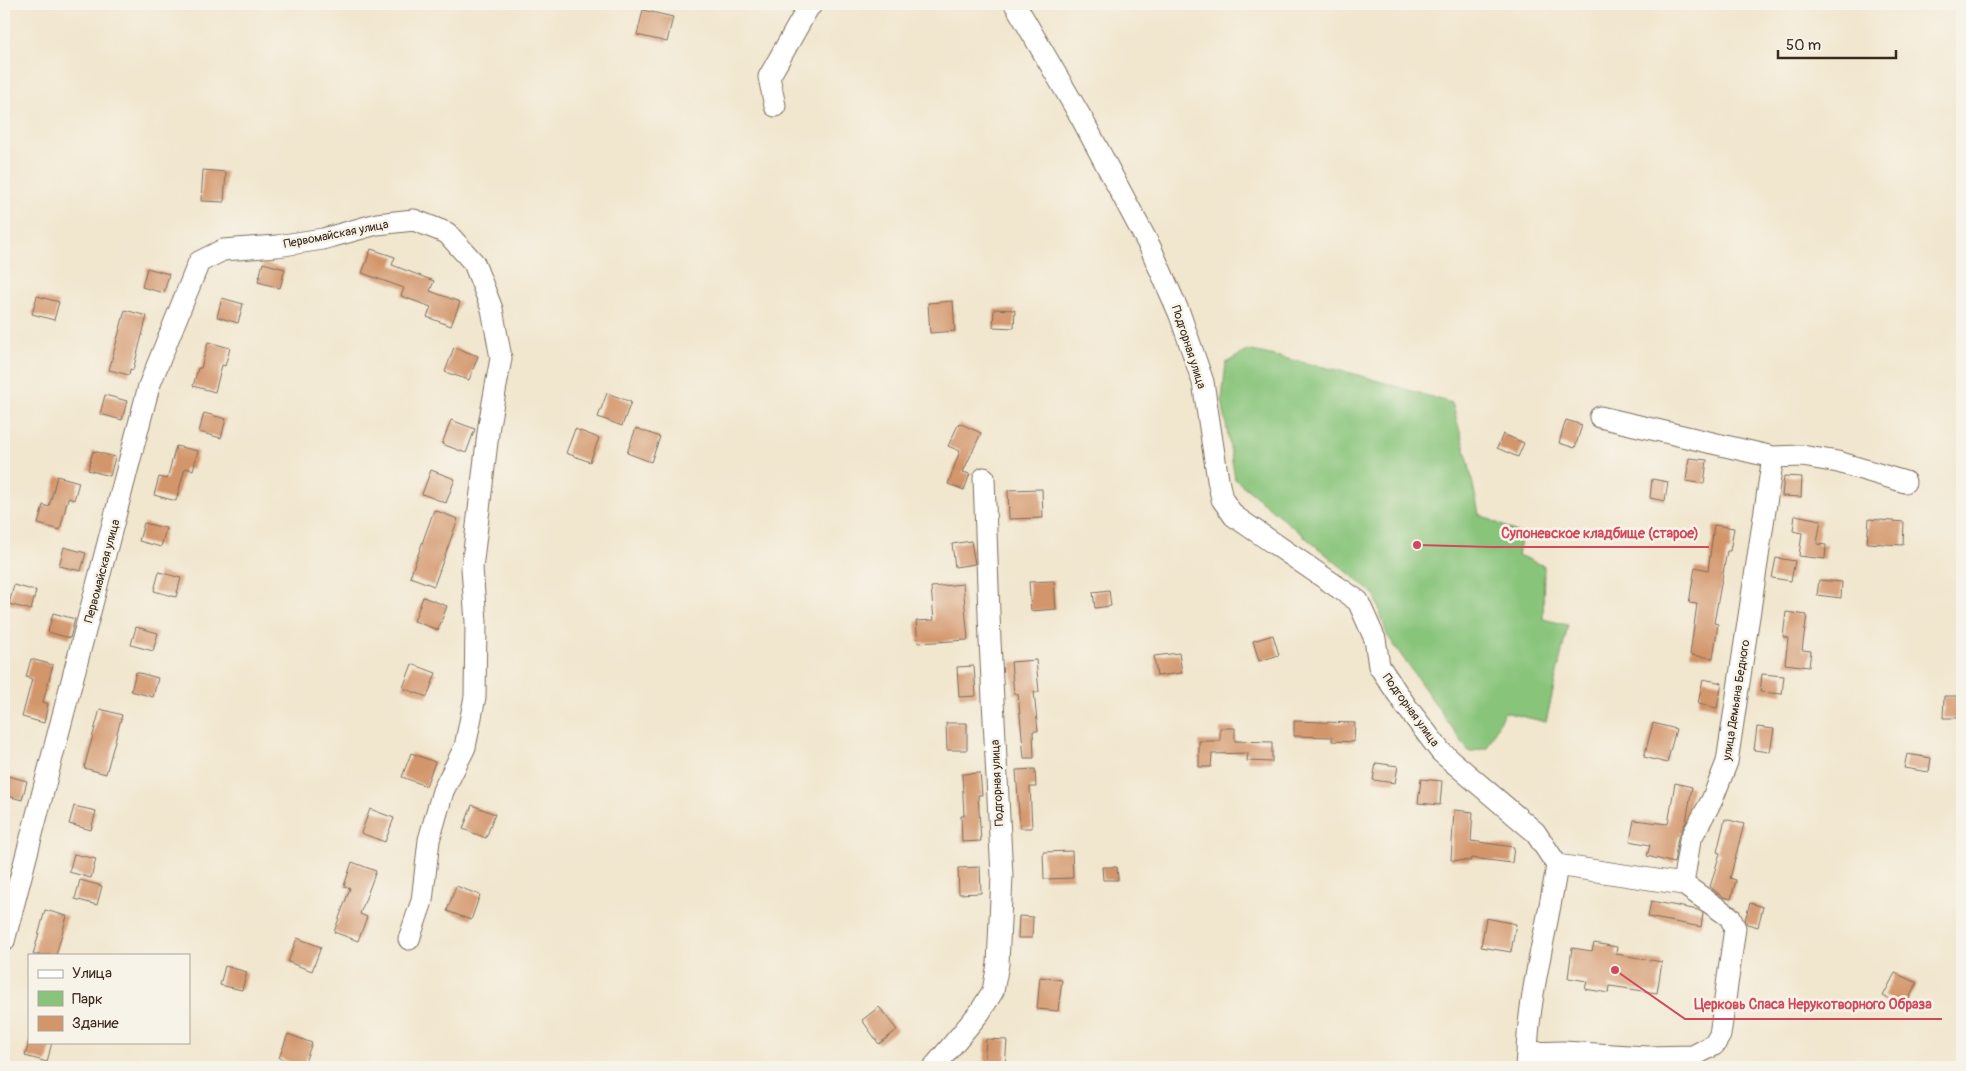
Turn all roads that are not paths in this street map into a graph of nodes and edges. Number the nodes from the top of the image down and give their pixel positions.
1 (812, 4) edge
2 (1015, 4) edge
3 (775, 106) dead end
4 (1600, 417) dead end
5 (1773, 458) junction
6 (984, 478) dead end
7 (1906, 482) dead end
8 (1557, 864) junction
9 (1683, 884) junction
10 (409, 939) dead end
11 (4, 942) edge
12 (1526, 1060) edge
13 (934, 1067) edge

1 - 3 street
2 - 8 street, Подгорная улица
4 - 5 street
5 - 7 street
5 - 9 street, улица Демьяна Бедного
6 - 13 street, Подгорная улица
8 - 9 street
8 - 12 street
9 - 12 street
10 - 11 street, Первомайская улица

